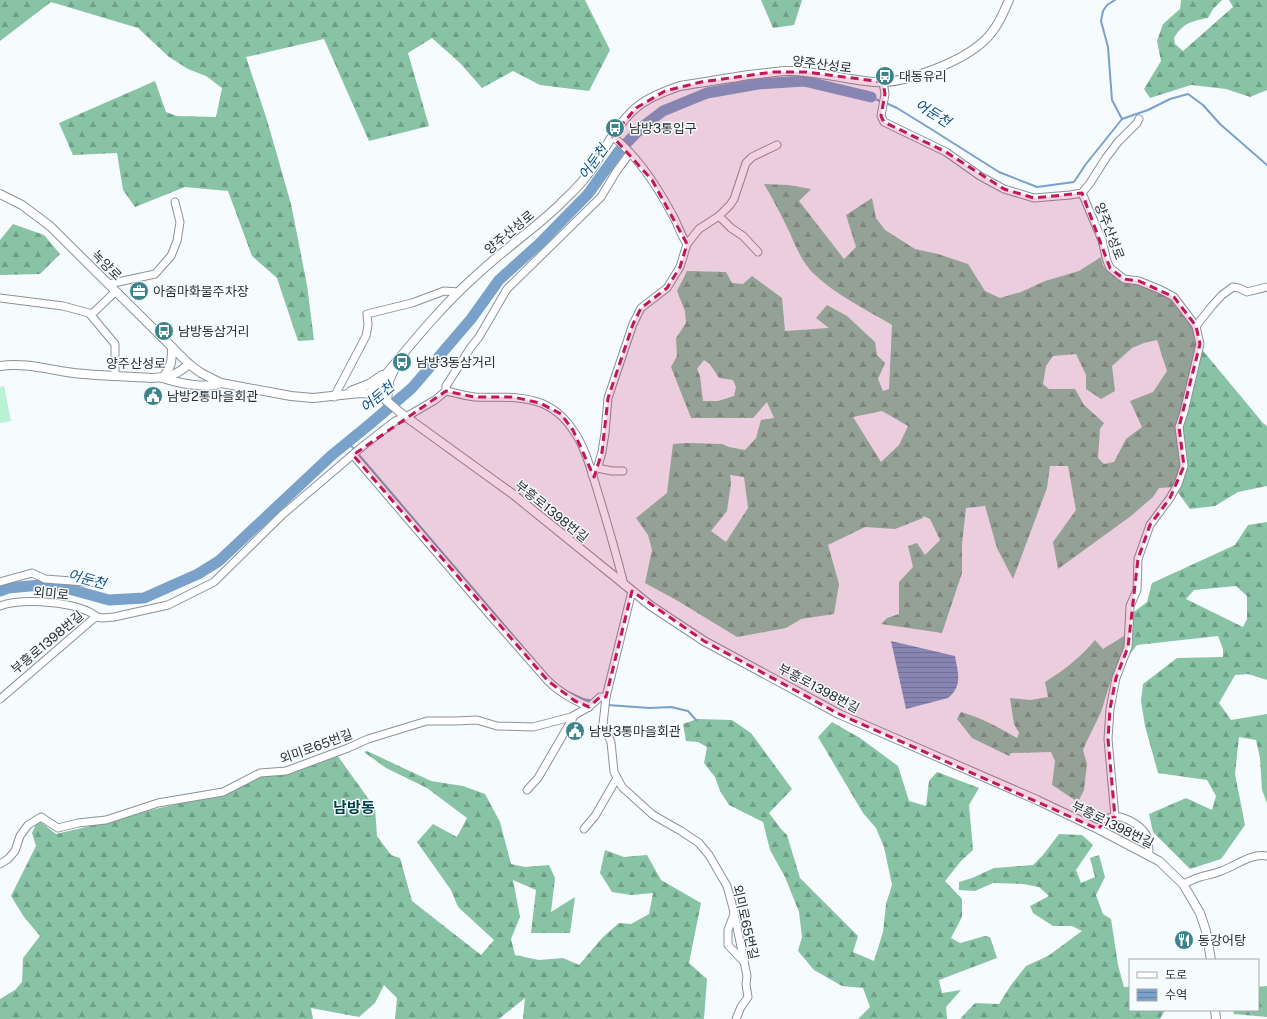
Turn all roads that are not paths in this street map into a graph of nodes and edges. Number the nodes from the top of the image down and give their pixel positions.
1 (1009, 0) edge
2 (883, 82) junction
3 (1139, 119) dead end
4 (615, 138) junction
5 (777, 144) dead end
6 (630, 153) junction
7 (1082, 192) junction
8 (0, 194) edge
9 (174, 202) dead end
10 (719, 216) junction
11 (687, 244) junction
12 (758, 252) dead end
13 (109, 284) junction
14 (1267, 287) edge
15 (116, 291) junction
16 (459, 292) junction
17 (0, 298) edge
18 (91, 315) junction
19 (1196, 326) junction
20 (172, 347) junction
21 (399, 360) junction
22 (189, 364) junction
23 (0, 366) edge
24 (115, 376) junction
25 (162, 378) junction
26 (220, 383) junction
27 (446, 391) junction
28 (369, 394) junction
29 (336, 396) junction
30 (387, 401) junction
31 (404, 415) junction
32 (353, 455) junction
33 (594, 471) junction
34 (623, 471) dead end
35 (1170, 498) joint
36 (0, 582) edge
37 (99, 583) dead end
38 (624, 585) junction
39 (632, 591) junction
40 (0, 606) edge
41 (97, 617) junction
42 (0, 699) edge
43 (605, 702) junction
44 (593, 703) junction
45 (574, 716) junction
46 (617, 778) junction
47 (527, 790) dead end
48 (1115, 817) junction
49 (584, 829) dead end
50 (1098, 829) junction
51 (1149, 855) junction
52 (1267, 856) edge
53 (0, 864) edge
54 (1183, 884) junction
55 (734, 913) junction
56 (1211, 959) edge
57 (744, 963) junction
58 (736, 1019) edge

1 - 2 street, 양주산성로
2 - 4 street, 양주산성로
2 - 7 street, 양주산성로
3 - 7 street, 양주산성로
4 - 6 street
4 - 16 street, 양주산성로
5 - 10 street
6 - 11 street
6 - 27 street, 부흥로1398번길
7 - 19 street, 양주산성로
8 - 13 street, 녹양로
9 - 13 street
10 - 11 street
10 - 12 street
11 - 33 street
13 - 15 street, 녹양로
14 - 19 street
15 - 18 street
15 - 20 street, 녹양로
16 - 21 street, 양주산성로
16 - 29 street
17 - 18 street
18 - 24 street
19 - 35 street, 양주산성로
20 - 22 street, 녹양로
20 - 25 street
21 - 28 street, 양주산성로
21 - 29 street
21 - 30 street
22 - 25 street, 양주산성로
22 - 26 street
23 - 24 street, 양주산성로
24 - 25 street, 양주산성로
25 - 26 street
26 - 29 street
27 - 31 street, 부흥로1398번길
27 - 33 street
28 - 29 street
28 - 30 street, 부흥로1398번길
30 - 31 street, 부흥로1398번길
31 - 32 street, 부흥로1398번길
31 - 38 street, 부흥로1398번길
32 - 41 street, 부흥로1398번길
32 - 44 street
33 - 34 street
33 - 38 street
35 - 48 street, 부흥로1398번길
36 - 37 street
38 - 39 street, 부흥로1398번길
39 - 43 street, 외미로65번길
39 - 50 street, 부흥로1398번길
40 - 41 street, 외미로
41 - 42 street, 부흥로1398번길
43 - 44 street, 외미로65번길
43 - 46 street, 외미로65번길
44 - 45 street, 외미로65번길
45 - 47 street, 외미로65번길
45 - 53 street, 외미로65번길
46 - 49 street
46 - 55 street, 외미로65번길
48 - 50 street
48 - 51 street
50 - 51 street, 부흥로1398번길
51 - 54 street, 부흥로1398번길
52 - 54 street
54 - 56 street, 부흥로1398번길
55 - 57 street, 외미로65번길
55 - 57 street
57 - 58 street, 외미로65번길

